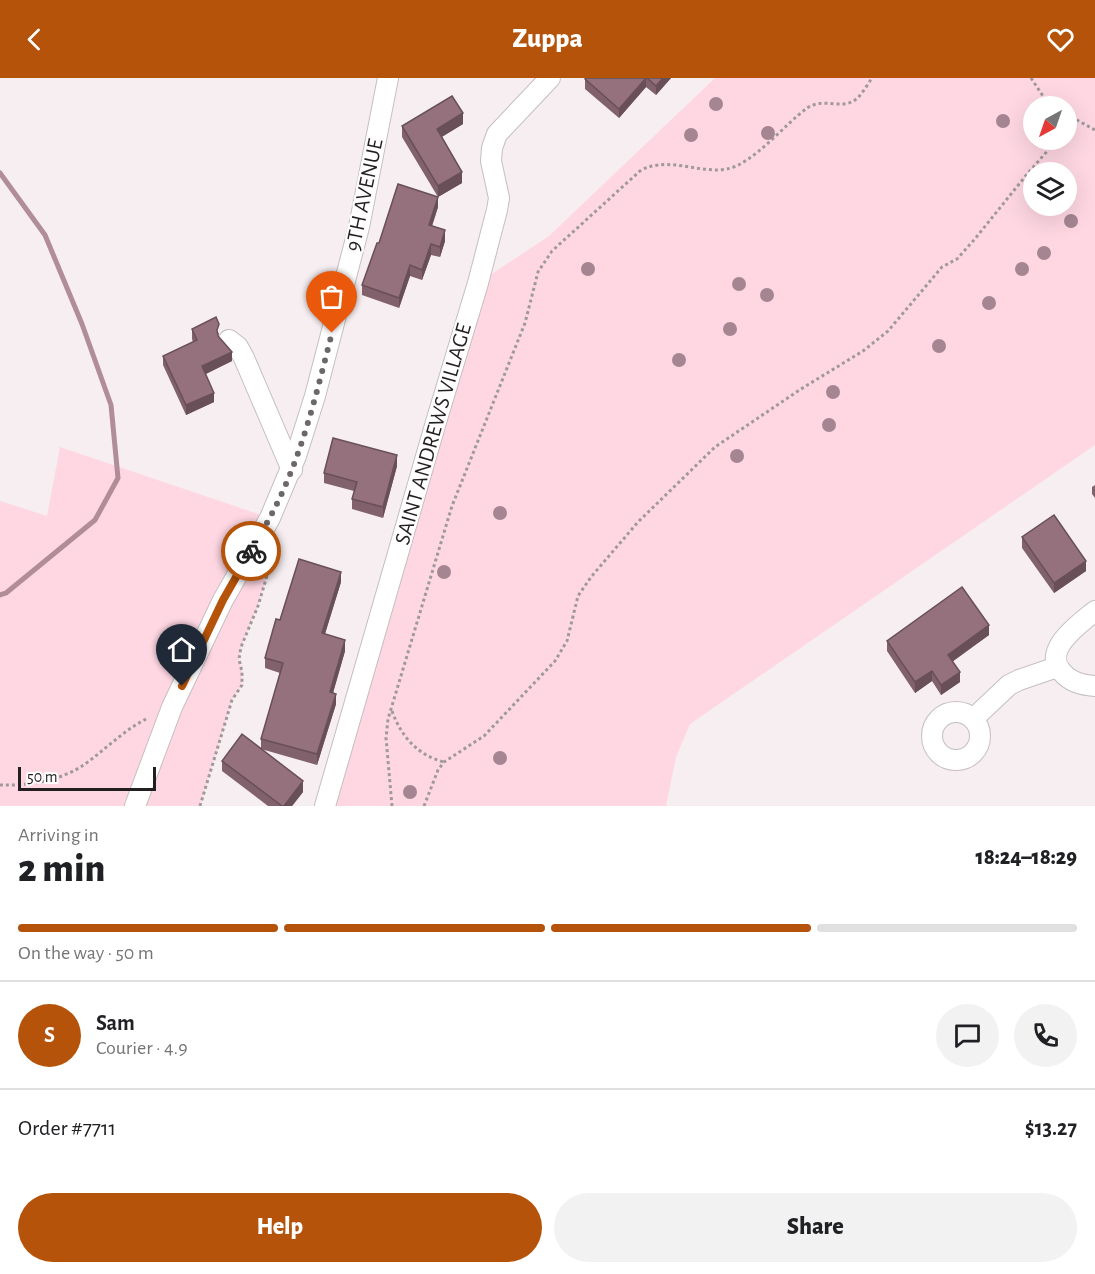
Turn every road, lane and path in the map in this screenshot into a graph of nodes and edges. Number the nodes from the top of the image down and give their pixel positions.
1 (388, 78) edge
2 (550, 78) edge
3 (872, 78) edge
4 (1031, 78) edge
5 (1043, 96) edge
6 (1077, 119) edge
7 (1095, 130) edge
8 (1048, 150) edge
9 (229, 340) dead end
10 (292, 470) junction
11 (270, 518) junction
12 (1095, 611) edge
13 (1057, 667) junction
14 (1095, 686) edge
15 (172, 707) junction
16 (392, 709) junction
17 (973, 719) dead end
18 (444, 762) junction
19 (0, 785) edge
20 (135, 806) edge
21 (200, 806) edge
22 (325, 806) edge
23 (392, 806) edge
24 (424, 806) edge

1 - 10 street, 9TH AVENUE
2 - 22 street, SAINT ANDREWS VILLAGE
3 - 16 path
4 - 5 path
6 - 7 path
8 - 18 path
9 - 10 street
10 - 11 street, 9TH AVENUE
11 - 15 street, 9TH AVENUE
11 - 21 path
12 - 13 street
13 - 14 street
13 - 17 street
15 - 19 path
15 - 20 street, 9TH AVENUE
16 - 18 path
16 - 23 path
18 - 24 path

